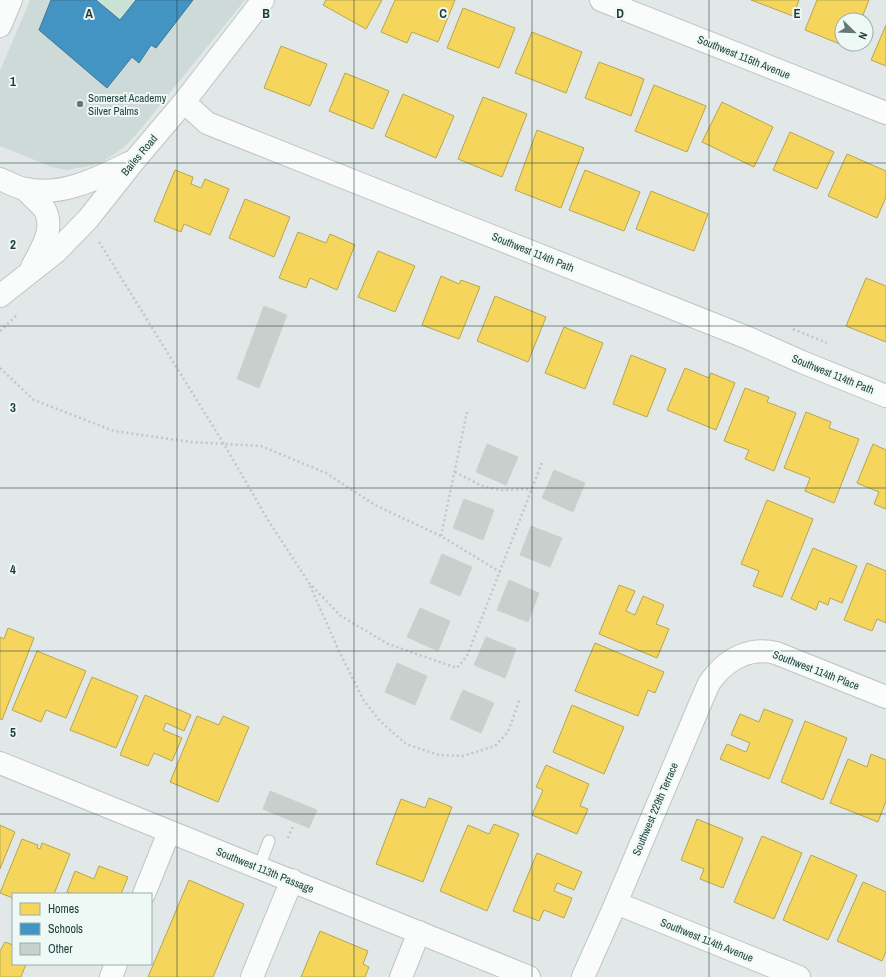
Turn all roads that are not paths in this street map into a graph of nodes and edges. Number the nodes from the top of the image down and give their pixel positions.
1 (11, 0) edge
2 (263, 0) edge
3 (601, 0) edge
4 (0, 26) edge
5 (184, 102) junction
6 (886, 113) edge
7 (134, 161) junction
8 (0, 179) edge
9 (25, 189) junction
10 (29, 273) junction
11 (0, 296) edge
12 (886, 396) edge
13 (744, 654) joint
14 (886, 698) edge
15 (0, 763) edge
16 (169, 832) junction
17 (269, 841) dead end
18 (259, 867) junction
19 (292, 880) junction
20 (144, 893) edge
21 (616, 903) junction
22 (419, 932) junction
23 (116, 965) edge
24 (111, 977) edge
25 (252, 977) edge
26 (401, 977) edge
27 (529, 977) edge
28 (583, 977) edge
29 (799, 977) edge

1 - 4 street
2 - 5 street, Bailes Road
3 - 6 street, Southwest 115th Avenue
5 - 7 street, Bailes Road
5 - 12 street, Southwest 114th Path
7 - 9 street
7 - 10 street, Bailes Road
8 - 9 street
9 - 10 street
10 - 11 street, Bailes Road
13 - 14 street, Southwest 114th Place
13 - 21 street, Southwest 229th Terrace
15 - 16 street, Southwest 113th Passage
16 - 18 street, Southwest 113th Passage
16 - 20 street
17 - 18 lane
18 - 19 street, Southwest 113th Passage
19 - 22 street, Southwest 113th Passage
19 - 25 street
21 - 28 street, Southwest 229th Terrace
21 - 29 street, Southwest 114th Avenue
22 - 26 street
22 - 27 street, Southwest 113th Passage
23 - 24 street

